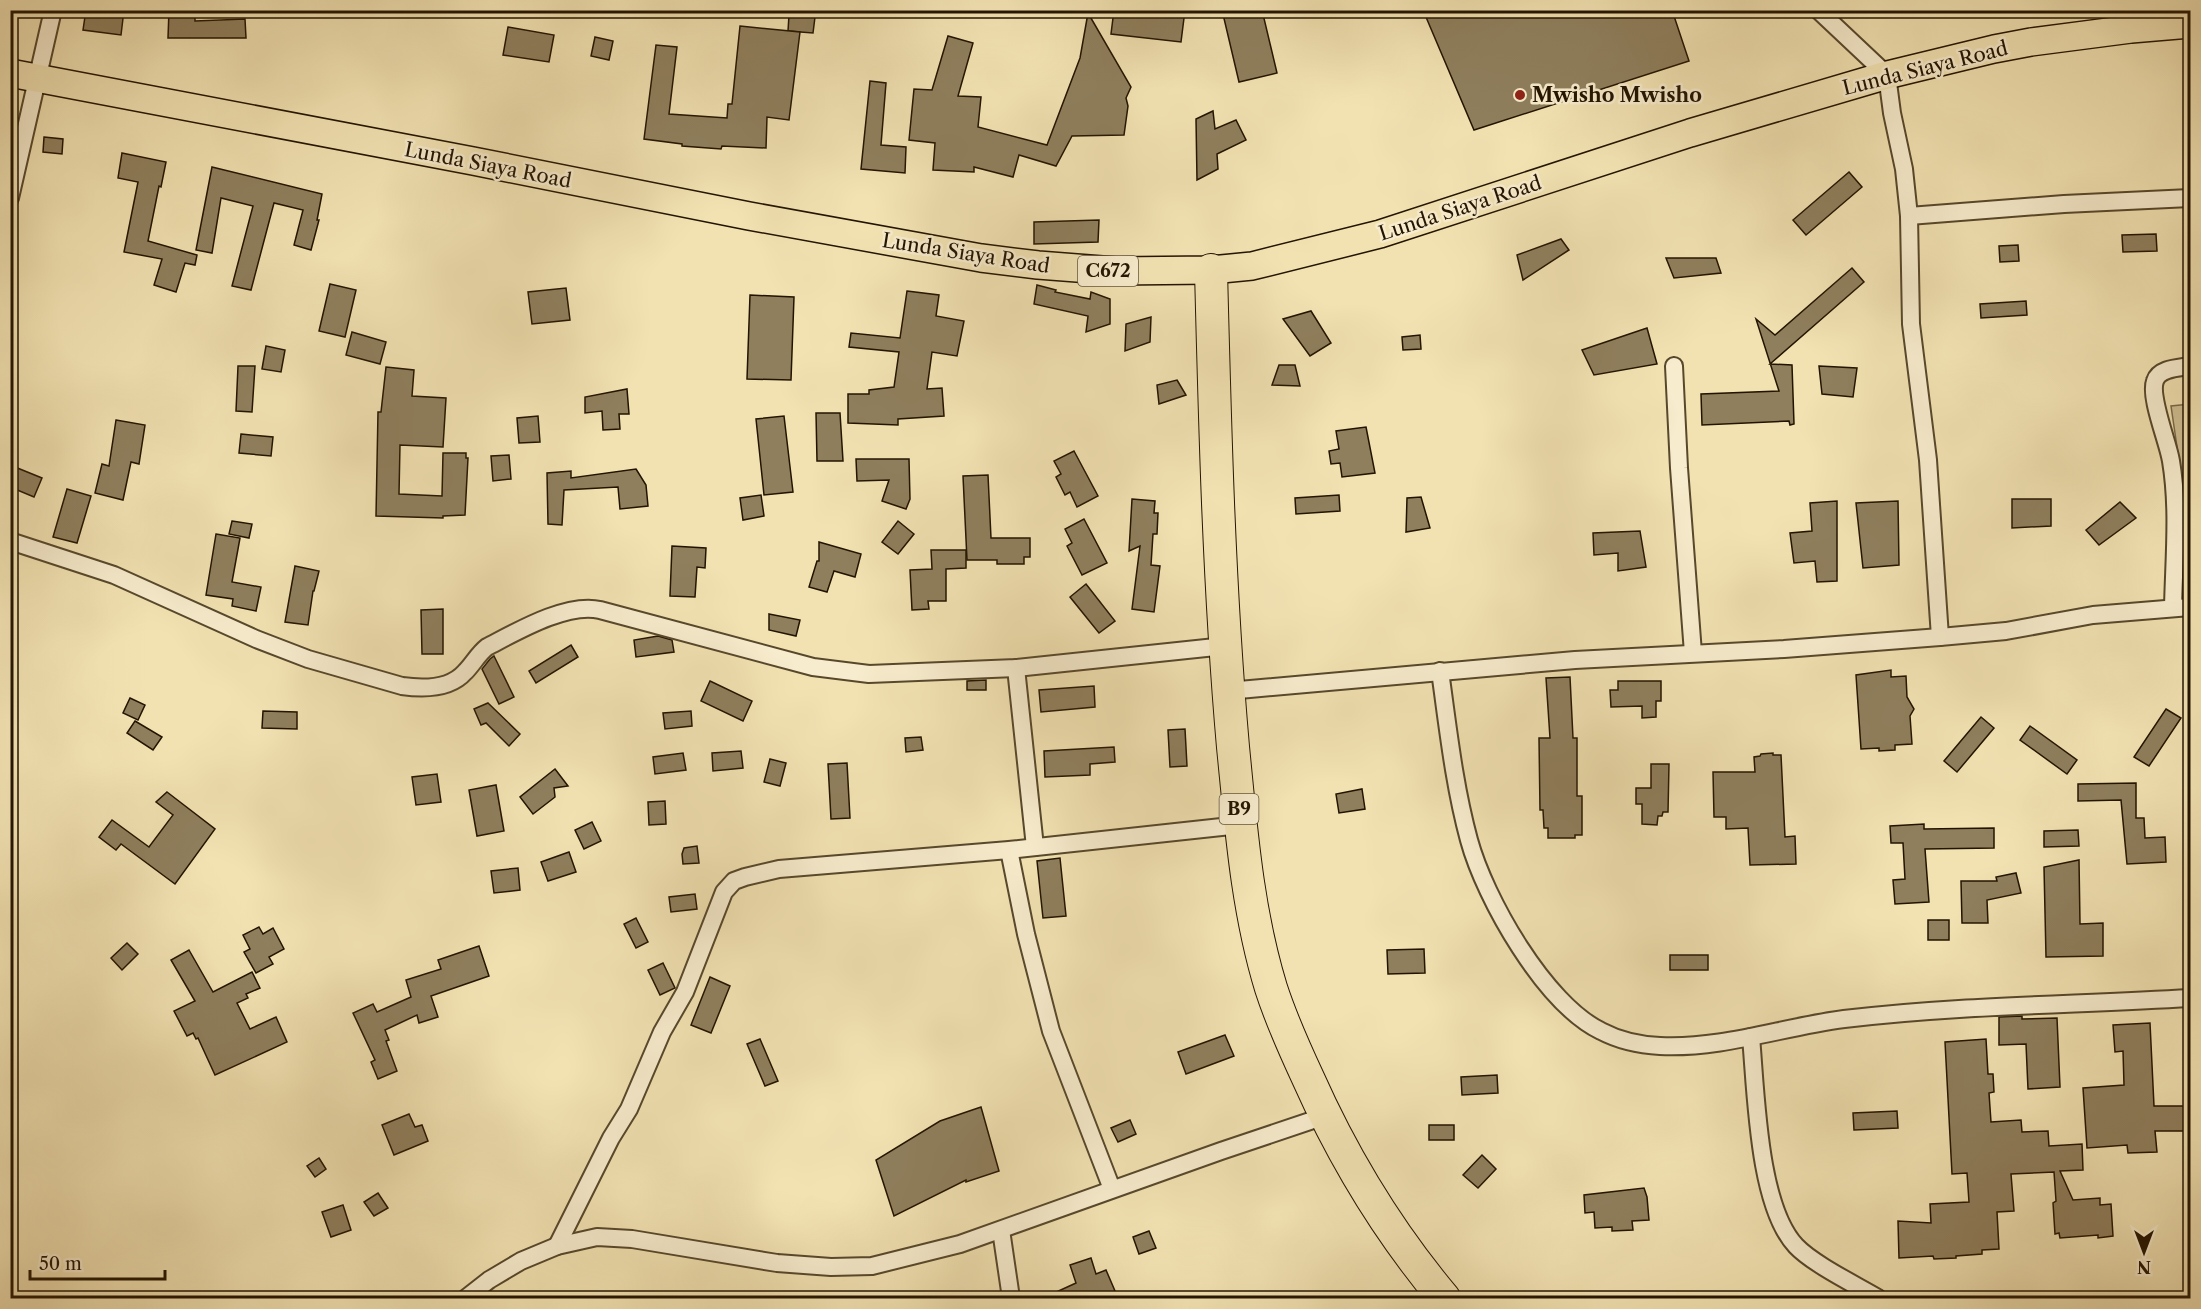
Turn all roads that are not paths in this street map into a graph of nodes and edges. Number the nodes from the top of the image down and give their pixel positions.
1 (53, 10) edge
2 (1818, 10) edge
3 (2190, 24) edge
4 (10, 74) edge
5 (1887, 75) junction
6 (39, 79) junction
7 (10, 198) edge
8 (2190, 198) edge
9 (1909, 216) junction
10 (1211, 270) junction
11 (1674, 366) dead end
12 (2190, 366) edge
13 (10, 541) edge
14 (2190, 607) edge
15 (2173, 608) junction
16 (1940, 637) junction
17 (1225, 646) junction
18 (1694, 653) junction
19 (1016, 668) junction
20 (1440, 671) junction
21 (1228, 691) junction
22 (1240, 825) junction
23 (1035, 847) junction
24 (1009, 850) junction
25 (2190, 998) edge
26 (1751, 1037) junction
27 (1325, 1116) junction
28 (1112, 1189) junction
29 (1001, 1230) junction
30 (557, 1246) junction
31 (469, 1298) edge
32 (1011, 1299) edge
33 (1444, 1299) edge
34 (1878, 1299) edge

1 - 6 street
2 - 5 street
3 - 5 main road, Lunda Siaya Road / C672
4 - 6 main road, Lunda Siaya Road / C672
5 - 9 street
5 - 10 main road, Lunda Siaya Road / C672
6 - 7 street
6 - 10 main road, Lunda Siaya Road / C672
8 - 9 street
9 - 16 street
10 - 17 highway, B9
11 - 18 street
12 - 15 street
13 - 19 street
14 - 15 street
15 - 16 street
16 - 18 street
17 - 19 street
17 - 21 highway, B9
18 - 20 street
19 - 23 street
20 - 21 street
20 - 26 street
21 - 22 highway, B9
22 - 23 street
22 - 27 highway, B9
23 - 24 street
24 - 28 street
24 - 30 street
25 - 26 street
26 - 34 street
27 - 28 street
27 - 33 highway, B9
28 - 29 street
29 - 30 street
29 - 32 street
30 - 31 street

